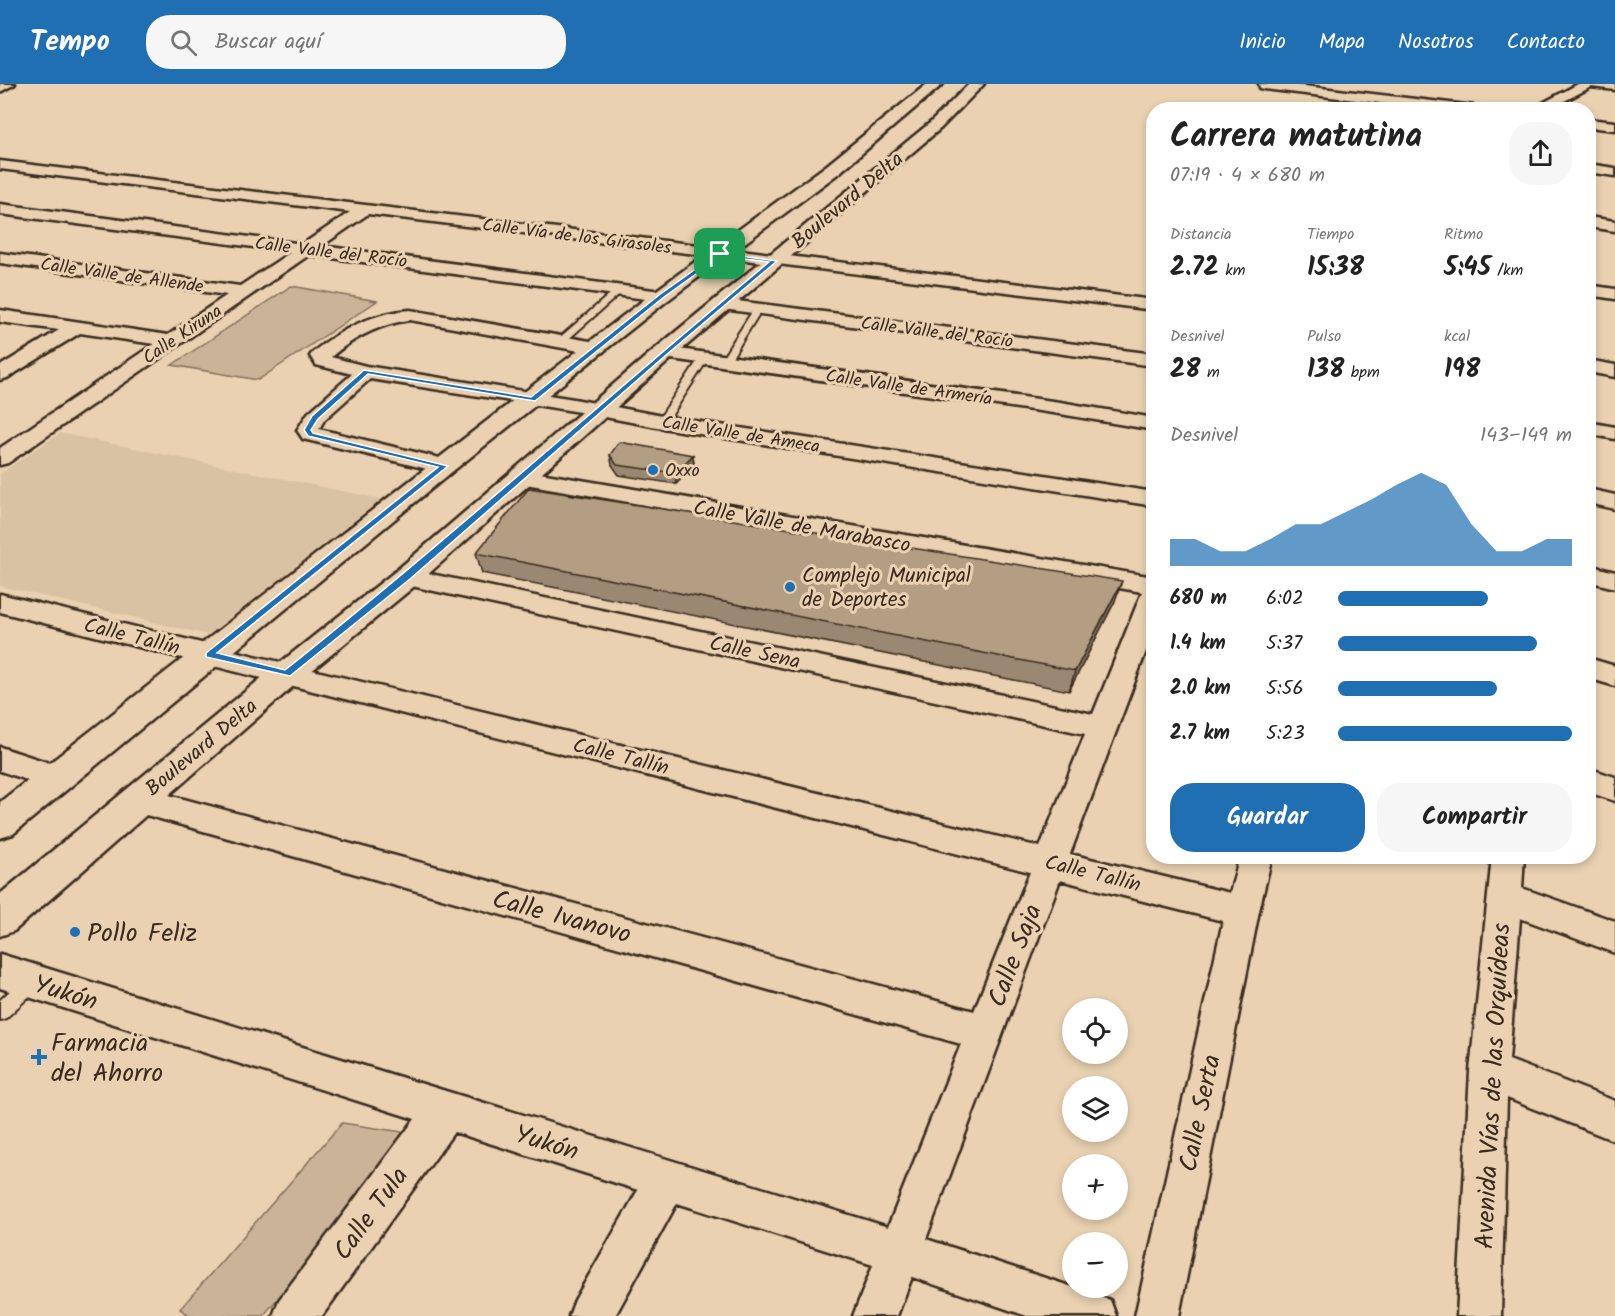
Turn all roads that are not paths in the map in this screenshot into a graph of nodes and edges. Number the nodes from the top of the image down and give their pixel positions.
1 (9, 84) edge
2 (936, 84) edge
3 (977, 84) edge
4 (1590, 84) edge
5 (1264, 85) edge
6 (1609, 85) edge
7 (0, 88) edge
8 (1408, 102) edge
9 (1553, 102) edge
10 (1577, 102) edge
11 (1596, 124) edge
12 (1615, 126) edge
13 (0, 165) edge
14 (1596, 169) edge
15 (1615, 172) edge
16 (65, 174) junction
17 (47, 183) dead end
18 (19, 198) dead end
19 (0, 208) edge
20 (364, 210) junction
21 (1596, 223) edge
22 (1615, 226) edge
23 (307, 249) junction
24 (720, 254) junction
25 (0, 258) edge
26 (774, 261) junction
27 (620, 290) junction
28 (1596, 291) edge
29 (244, 292) junction
30 (1615, 294) edge
31 (662, 296) junction
32 (721, 304) junction
33 (1146, 304) edge
34 (758, 309) junction
35 (0, 316) edge
36 (77, 327) junction
37 (171, 341) junction
38 (561, 341) junction
39 (596, 348) junction
40 (1596, 350) edge
41 (664, 353) junction
42 (1615, 354) edge
43 (703, 358) junction
44 (1146, 359) edge
45 (724, 362) junction
46 (1596, 367) edge
47 (1615, 371) edge
48 (366, 372) junction
49 (0, 374) edge
50 (532, 399) junction
51 (599, 410) junction
52 (662, 422) junction
53 (1146, 423) edge
54 (1596, 429) edge
55 (1615, 433) edge
56 (0, 458) edge
57 (444, 466) junction
58 (522, 477) junction
59 (1146, 498) edge
60 (1596, 498) edge
61 (1615, 502) edge
62 (1596, 575) edge
63 (407, 577) junction
64 (1615, 580) edge
65 (1146, 585) edge
66 (0, 603) edge
67 (1146, 615) edge
68 (209, 655) junction
69 (1596, 670) edge
70 (287, 674) junction
71 (1615, 675) edge
72 (1103, 727) junction
73 (0, 759) edge
74 (57, 778) junction
75 (1596, 783) edge
76 (1615, 789) edge
77 (139, 800) junction
78 (0, 823) edge
79 (1050, 862) junction
80 (1254, 864) edge
81 (1507, 864) edge
82 (1504, 897) junction
83 (1242, 911) junction
84 (0, 918) edge
85 (1615, 937) edge
86 (16, 976) edge
87 (0, 1012) edge
88 (985, 1032) junction
89 (1489, 1071) junction
90 (446, 1110) junction
91 (1615, 1121) edge
92 (667, 1179) junction
93 (900, 1252) junction
94 (1483, 1315) edge
95 (295, 1316) edge
96 (591, 1316) edge
97 (875, 1316) edge
98 (1094, 1316) edge
99 (1157, 1316) edge

1 - 7 street
2 - 24 main road, Boulevard Delta
3 - 26 main road, Boulevard Delta
4 - 6 street
4 - 9 street
5 - 8 street
6 - 10 street
11 - 12 street
13 - 16 street, Calle Vía de los Girasoles
14 - 15 street
16 - 17 street
16 - 20 street, Calle Vía de los Girasoles
18 - 19 street
19 - 23 street, Calle Valle del Rocío
20 - 23 street, Calle Kiruna
20 - 24 street, Calle Vía de los Girasoles
21 - 22 street
23 - 27 street, Calle Valle del Rocío
23 - 29 street, Calle Kiruna
24 - 26 street, Calle Vía de los Girasoles
24 - 31 main road, Boulevard Delta
25 - 29 street, Calle Valle de Allende
26 - 32 main road, Boulevard Delta
26 - 33 street, Calle Vía de los Girasoles
27 - 31 street, Calle Valle del Rocío
27 - 38 lane
28 - 30 street
29 - 37 street, Calle Kiruna
31 - 39 main road, Boulevard Delta
32 - 34 street, Calle Valle del Rocío
32 - 41 main road, Boulevard Delta
34 - 44 street, Calle Valle del Rocío
34 - 45 lane
35 - 36 street
36 - 37 street
36 - 49 street
37 - 56 street, Calle Kiruna
38 - 39 street
38 - 48 street, Calle Valle de Ameca
39 - 50 main road, Boulevard Delta
40 - 42 street
41 - 43 street, Calle Valle de Armería
41 - 51 main road, Boulevard Delta
43 - 45 street, Calle Valle de Armería
43 - 52 lane
45 - 53 street, Calle Valle de Armería
46 - 47 street
48 - 50 street, Calle Valle de Ameca
48 - 57 street
50 - 51 street, Calle Valle de Ameca
50 - 57 main road, Boulevard Delta
51 - 52 street, Calle Valle de Ameca
51 - 58 main road, Boulevard Delta
52 - 59 street, Calle Valle de Ameca
54 - 55 street
57 - 68 main road, Boulevard Delta
58 - 63 main road, Boulevard Delta
58 - 65 street, Calle Valle de Marabasco
60 - 61 street
62 - 64 street
63 - 70 main road, Boulevard Delta
63 - 72 street, Calle Sena
66 - 68 street, Calle Tallín
67 - 72 street, Calle Saja
68 - 70 street, Calle Tallín
68 - 74 main road, Boulevard Delta
69 - 71 street
70 - 77 main road, Boulevard Delta
70 - 79 street, Calle Tallín
72 - 79 street, Calle Saja
73 - 74 street
74 - 78 main road, Boulevard Delta
75 - 76 street
77 - 84 main road, Boulevard Delta
77 - 88 street, Calle Ivanovo
79 - 83 street, Calle Tallín
79 - 88 street, Calle Saja
80 - 83 street, Calle Serta
81 - 82 street, Avenida Vías de las Orquídeas
82 - 85 street
82 - 89 street, Avenida Vías de las Orquídeas
83 - 99 street, Calle Serta
86 - 87 lane
86 - 90 street, Yukón
88 - 93 street, Calle Saja
89 - 91 street
89 - 94 street, Avenida Vías de las Orquídeas
90 - 92 street, Yukón
90 - 95 street, Calle Tula
92 - 93 street, Yukón
92 - 96 street
93 - 97 street, Calle Saja
93 - 98 street, Yukón

